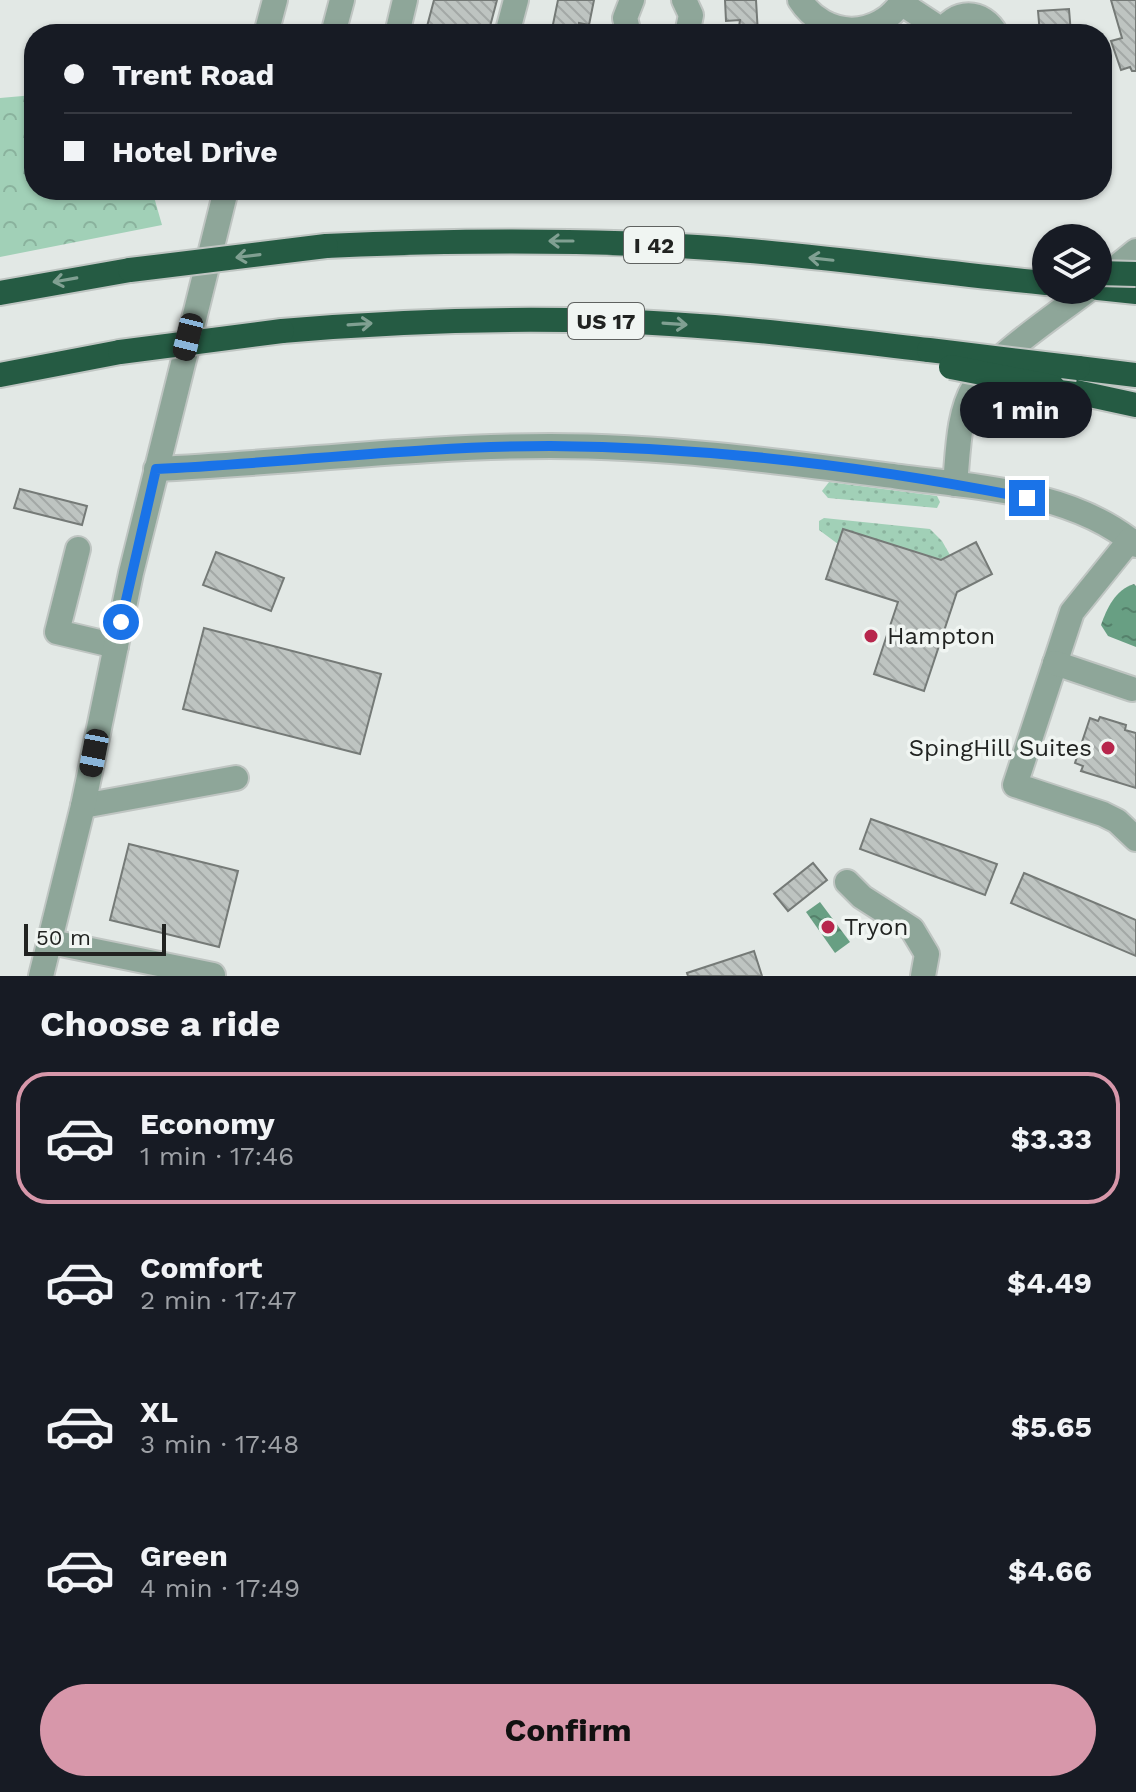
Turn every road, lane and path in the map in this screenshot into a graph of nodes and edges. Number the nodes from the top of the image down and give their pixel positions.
1 (275, 0) edge
2 (342, 0) edge
3 (405, 0) edge
4 (516, 0) edge
5 (632, 0) edge
6 (684, 0) edge
7 (800, 0) edge
8 (902, 2) edge
9 (269, 24) edge
10 (336, 24) edge
11 (399, 24) edge
12 (510, 24) edge
13 (626, 24) edge
14 (689, 24) edge
15 (824, 24) edge
16 (878, 24) edge
17 (931, 24) edge
18 (949, 24) edge
19 (989, 24) edge
20 (223, 200) edge
21 (1136, 251) edge
22 (1032, 270) edge
23 (1112, 271) edge
24 (983, 272) junction
25 (1112, 273) edge
26 (1136, 274) edge
27 (1032, 281) edge
28 (1112, 289) edge
29 (1136, 292) edge
30 (0, 293) edge
31 (1070, 304) edge
32 (923, 355) junction
33 (0, 375) edge
34 (1136, 375) edge
35 (1136, 405) edge
36 (156, 469) junction
37 (955, 484) junction
38 (1133, 542) edge
39 (78, 549) dead end
40 (116, 646) junction
41 (1055, 663) junction
42 (1135, 690) edge
43 (236, 778) dead end
44 (83, 806) junction
45 (1136, 839) edge
46 (847, 882) dead end
47 (51, 942) junction
48 (213, 975) edge
49 (41, 976) edge
50 (923, 976) edge

1 - 9 street
2 - 10 street
3 - 11 street
4 - 12 street
5 - 13 street
6 - 14 street
7 - 15 street
8 - 16 street
8 - 17 street
18 - 19 street
20 - 36 street
21 - 23 street
22 - 24 highway
24 - 27 highway, I 42
24 -> 30 highway, I 42, bridge
25 - 26 highway, bridge
28 - 29 highway
31 - 37 street
33 -> 32 highway, US 17, bridge
32 - 34 highway, US 17, bridge
32 - 35 highway, bridge
36 - 37 street
36 - 40 street
37 - 38 street
38 - 41 street
39 - 40 street
40 - 44 street
41 - 42 street
41 - 45 street
43 - 44 street
44 - 47 street
46 - 50 street
47 - 48 street
47 - 49 street

